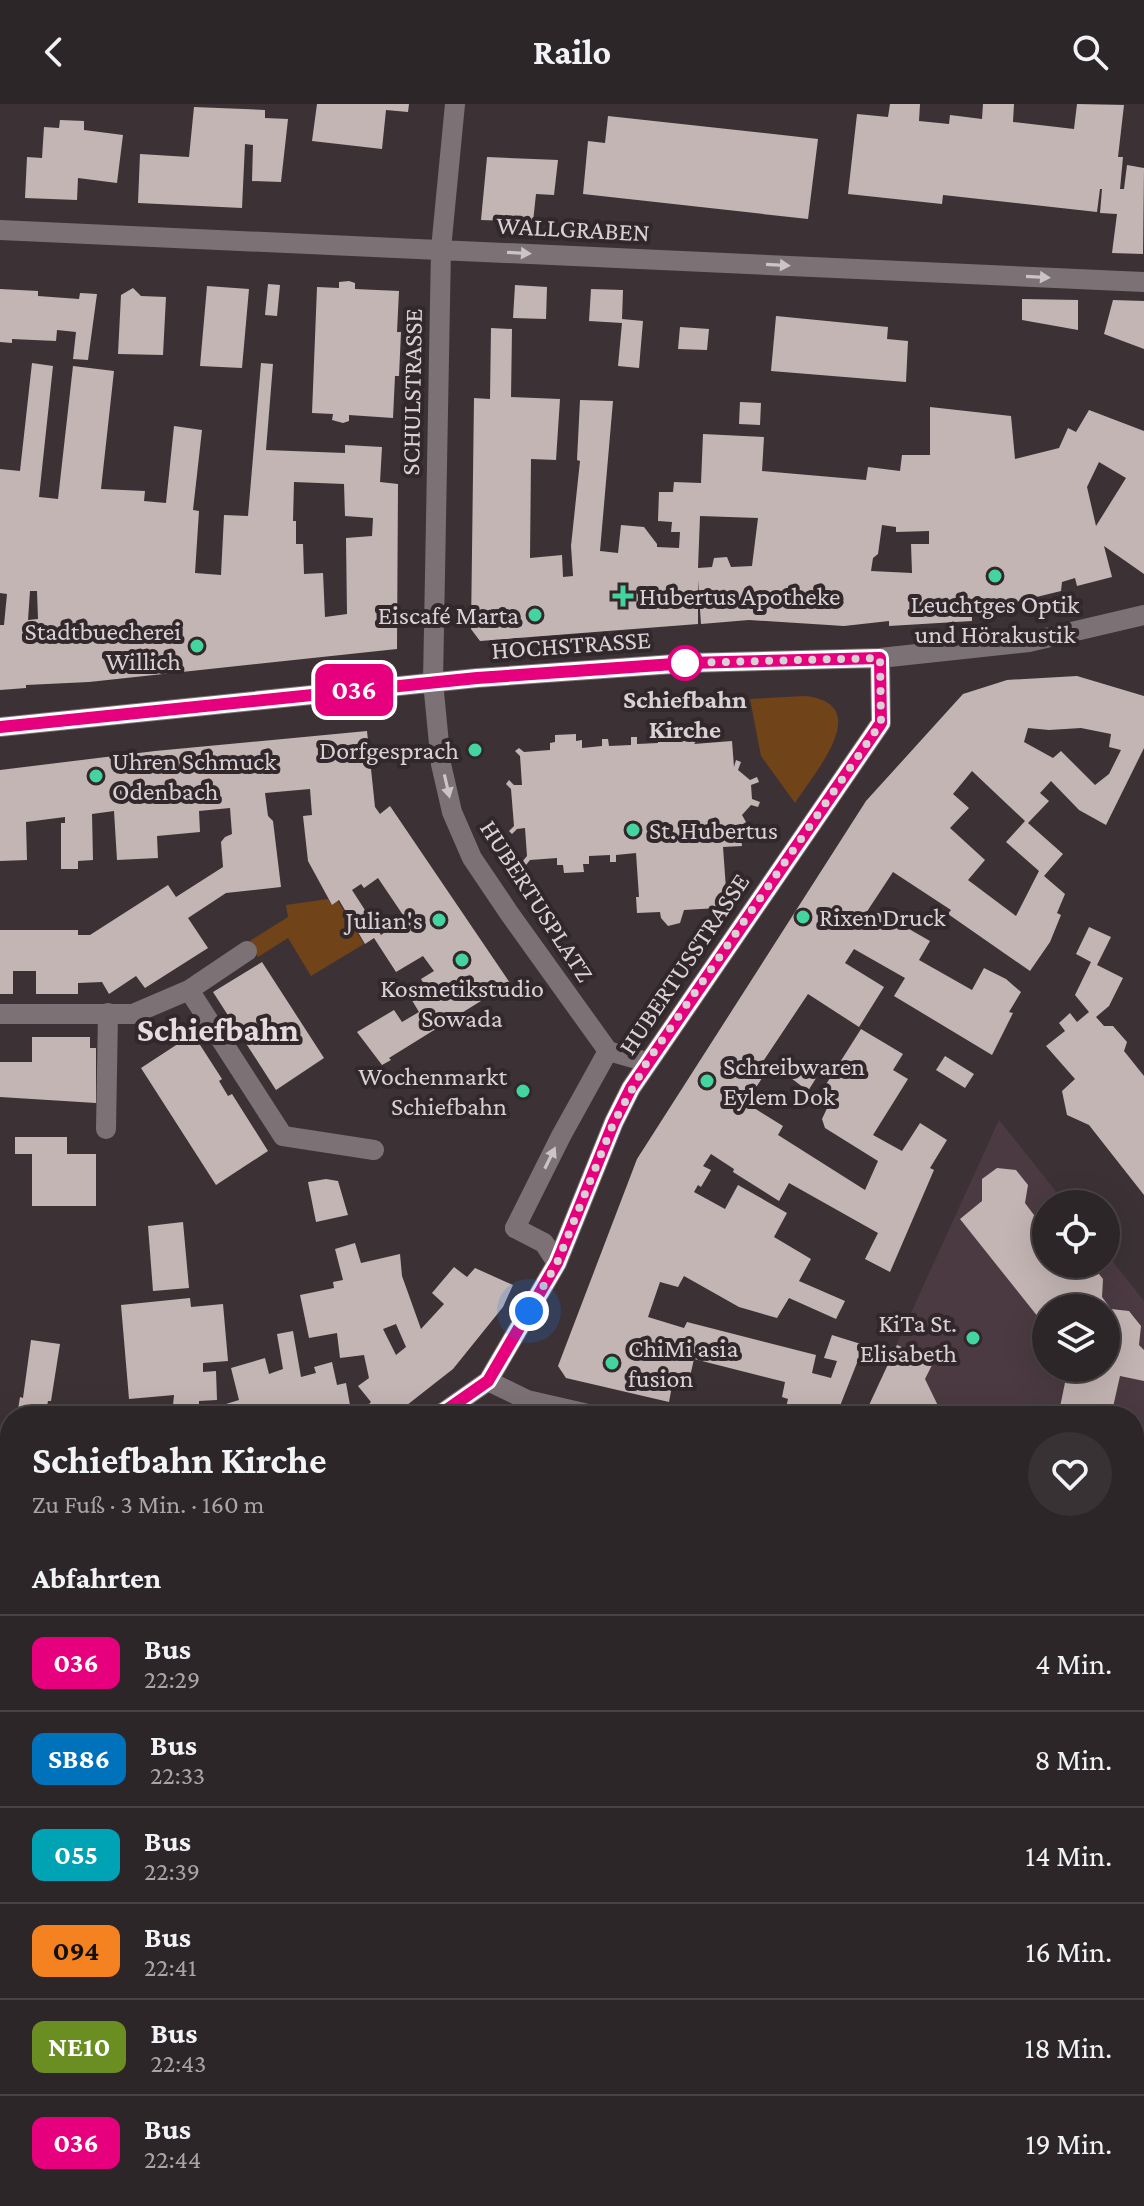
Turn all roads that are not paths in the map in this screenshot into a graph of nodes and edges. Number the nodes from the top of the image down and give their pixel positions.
1 (455, 104) edge
2 (0, 230) edge
3 (441, 249) junction
4 (1144, 282) edge
5 (1144, 615) edge
6 (880, 658) junction
7 (433, 682) junction
8 (0, 727) edge
9 (247, 951) dead end
10 (189, 990) junction
11 (108, 1013) junction
12 (0, 1014) edge
13 (608, 1051) junction
14 (647, 1062) junction
15 (106, 1129) dead end
16 (374, 1150) dead end
17 (557, 1263) junction
18 (488, 1381) junction
19 (452, 1406) edge
20 (522, 1406) edge

1 - 3 street, SCHULSTRASSE
2 - 3 street, WALLGRABEN
3 -> 4 street, WALLGRABEN
3 - 7 street, SCHULSTRASSE
5 - 6 street, HOCHSTRASSE
6 - 7 street, HOCHSTRASSE
6 - 14 street, HUBERTUSSTRASSE
7 - 8 street, HOCHSTRASSE
7 -> 13 street, HUBERTUSPLATZ
9 - 10 street
10 - 11 street
10 - 16 street
11 - 12 street
11 - 15 street
13 - 14 street
17 -> 13 street
14 - 17 street, HUBERTUSSTRASSE
17 - 18 street, HUBERTUSSTRASSE
18 - 19 street, HUBERTUSSTRASSE
18 - 20 street

